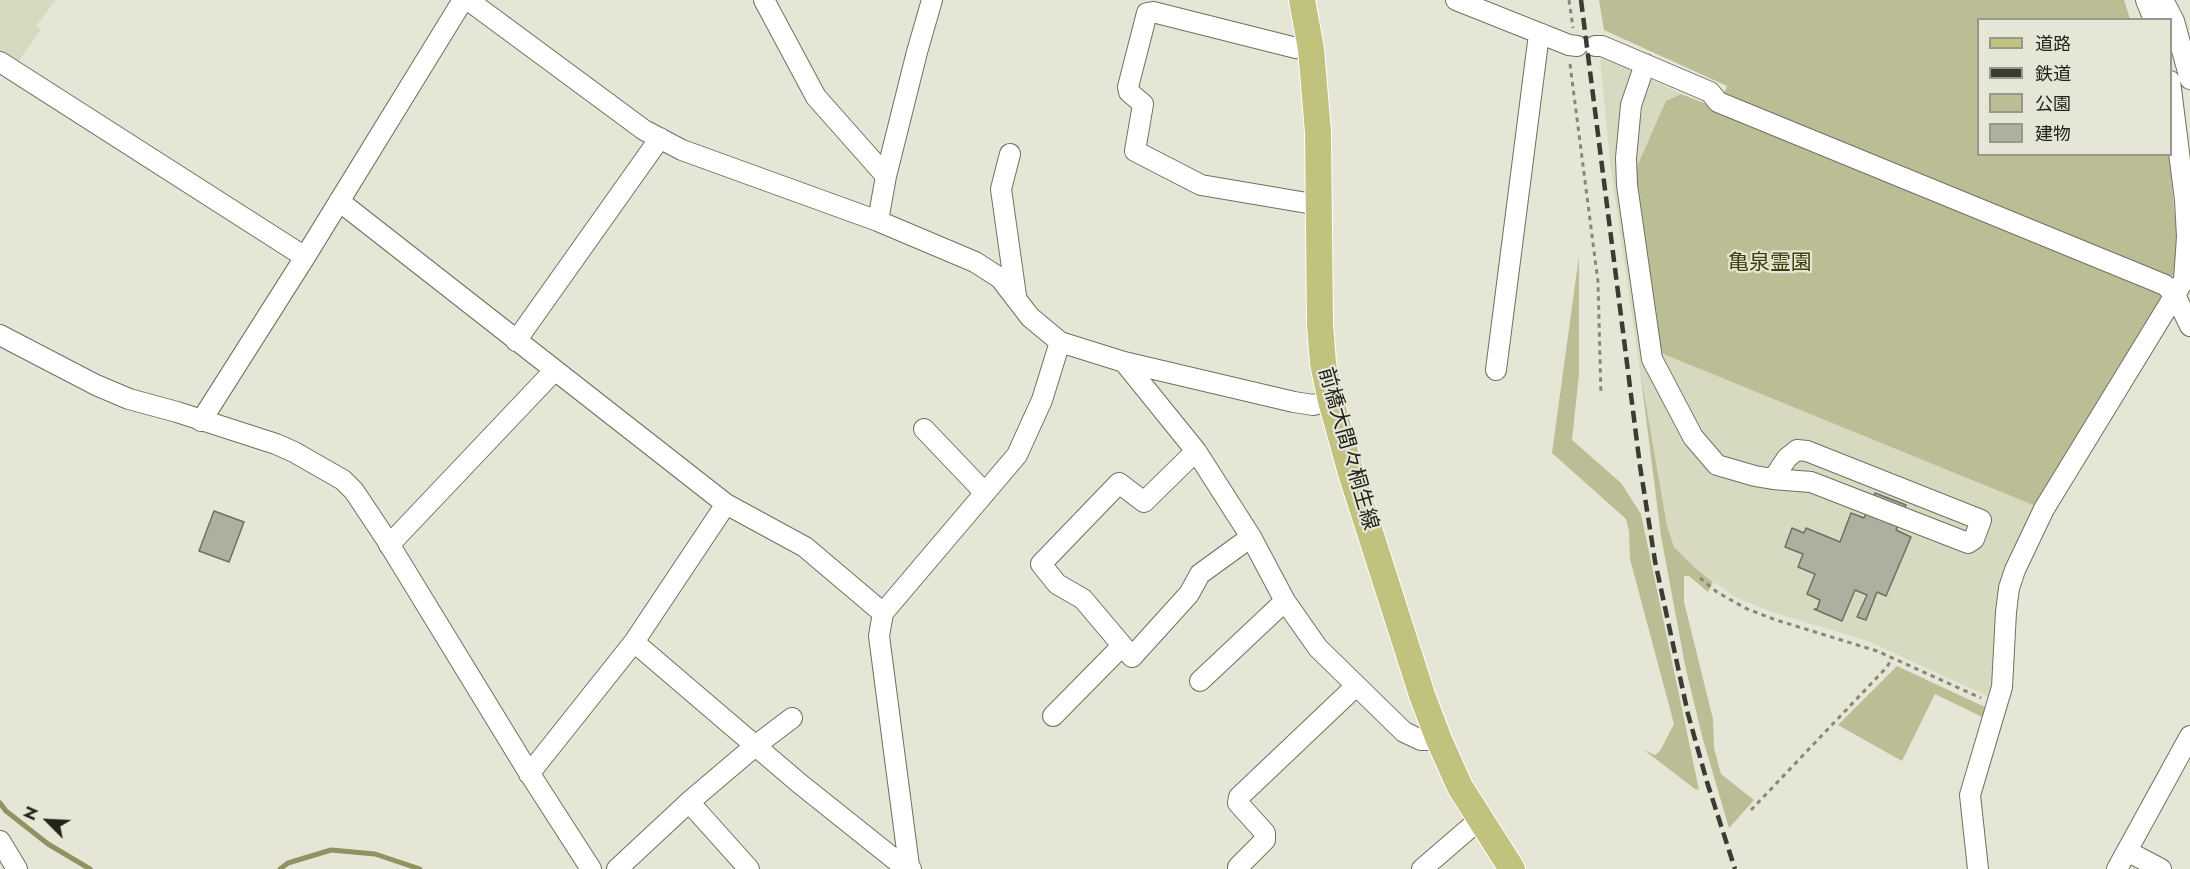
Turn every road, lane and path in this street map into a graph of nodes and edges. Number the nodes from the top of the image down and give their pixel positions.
1 (463, 0) edge
2 (468, 0) edge
3 (764, 0) edge
4 (932, 0) edge
5 (1302, 0) edge
6 (1456, 0) edge
7 (1569, 0) edge
8 (2146, 0) edge
9 (2163, 0) edge
10 (2153, 18) edge
11 (1542, 34) junction
12 (1580, 46) junction
13 (1311, 49) junction
14 (0, 62) edge
15 (1645, 64) junction
16 (2190, 79) edge
17 (2172, 96) edge
18 (660, 138) junction
19 (1010, 154) dead end
20 (886, 176) junction
21 (339, 201) junction
22 (1319, 205) junction
23 (878, 221) junction
24 (305, 257) junction
25 (2175, 295) junction
26 (1016, 299) junction
27 (2190, 326) edge
28 (0, 335) edge
29 (516, 341) junction
30 (1060, 342) junction
31 (1124, 362) junction
32 (1496, 370) dead end
33 (554, 371) junction
34 (1601, 396) dead end
35 (1331, 401) junction
36 (201, 421) junction
37 (924, 429) dead end
38 (1196, 451) junction
39 (1773, 479) junction
40 (985, 493) junction
41 (726, 504) junction
42 (1251, 537) junction
43 (389, 545) junction
44 (1700, 578) dead end
45 (1285, 600) junction
46 (883, 613) junction
47 (634, 642) junction
48 (1122, 646) junction
49 (1892, 658) junction
50 (1200, 681) dead end
51 (1356, 686) junction
52 (1997, 705) junction
53 (1053, 716) dead end
54 (792, 718) dead end
55 (2190, 736) edge
56 (1439, 740) junction
57 (755, 746) junction
58 (529, 774) junction
59 (689, 802) junction
60 (1751, 810) dead end
61 (1480, 819) junction
62 (0, 841) edge
63 (2127, 851) junction
64 (910, 867) edge
65 (1239, 868) edge
66 (17, 869) edge
67 (591, 869) edge
68 (616, 869) edge
69 (749, 869) edge
70 (1422, 869) edge
71 (1512, 869) edge
72 (1978, 869) edge
73 (2117, 869) edge
74 (2161, 869) edge

1 - 21 street
2 - 18 street
3 - 20 street
4 - 20 street
5 - 13 main road, 前橋大間々桐生線
6 - 11 street
7 - 12 path
8 - 10 street
9 - 16 street
11 - 12 street
11 - 32 street
12 - 15 street
12 - 34 path
13 - 22 main road, 前橋大間々桐生線
13 - 22 street
14 - 24 street
15 - 25 street
15 - 39 street
17 - 25 street
18 - 23 street
18 - 29 street
19 - 26 street
20 - 23 street
21 - 24 street
21 - 29 street
22 - 35 main road, 前橋大間々桐生線
23 - 26 street
24 - 36 street
25 - 27 street
25 - 52 street
26 - 30 street
28 - 36 street
29 - 33 street
30 - 31 street
30 - 40 street
31 - 35 street
31 - 38 street
33 - 41 street
33 - 43 street
35 - 56 main road, 前橋大間々桐生線
36 - 43 street
37 - 40 street
38 - 42 street
38 - 48 street
39 - 39 street
40 - 46 street
41 - 46 street
41 - 47 street
42 - 45 street
42 - 48 street
43 - 58 street
44 - 49 path
45 - 50 street
45 - 51 street
46 - 64 street
47 - 57 street
47 - 58 street
48 - 53 street
49 - 52 path
49 - 60 path
51 - 56 street
51 - 65 street
52 - 72 street
54 - 57 street
55 - 63 street
56 - 61 main road, 前橋大間々桐生線
57 - 59 street
57 - 64 street
58 - 67 street
59 - 68 street
59 - 69 street
61 - 70 street
61 - 71 main road, 前橋大間々桐生線
62 - 66 street
63 - 73 street
63 - 74 street

